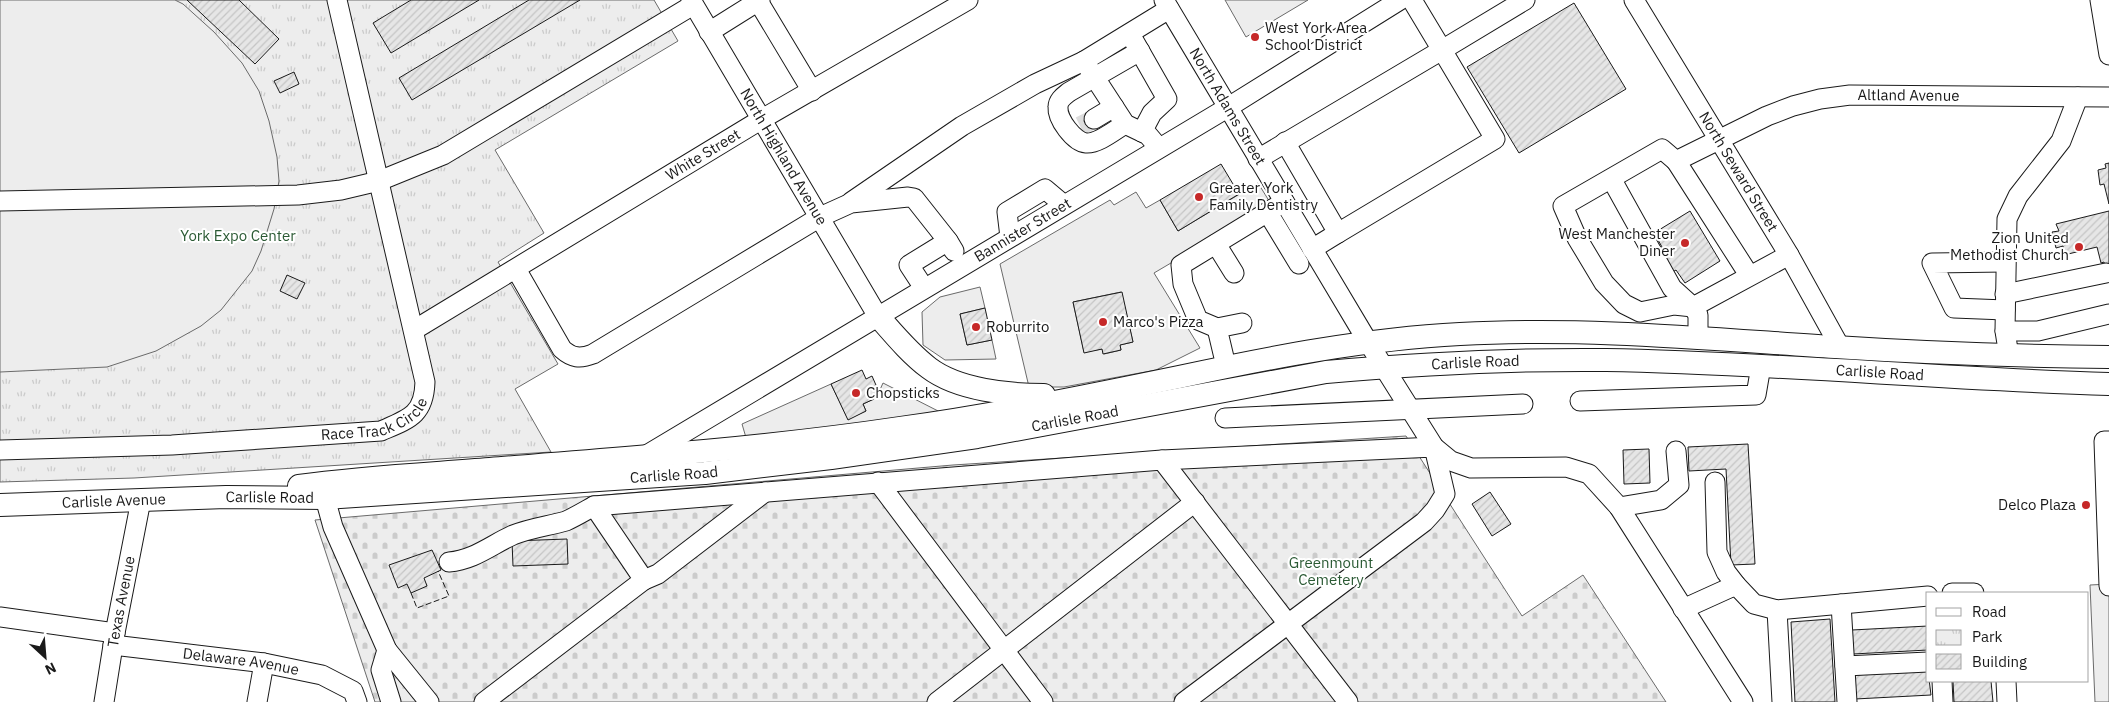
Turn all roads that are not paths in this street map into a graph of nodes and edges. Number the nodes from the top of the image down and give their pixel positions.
1 (337, 0) edge
2 (759, 0) edge
3 (968, 0) edge
4 (1400, 0) edge
5 (1412, 0) edge
6 (1525, 0) edge
7 (1634, 0) edge
8 (2100, 0) edge
9 (692, 2) edge
10 (1167, 4) edge
11 (709, 32) junction
12 (1129, 33) junction
13 (1442, 50) junction
14 (1140, 51) junction
15 (2109, 55) edge
16 (1084, 61) junction
17 (1095, 78) junction
18 (812, 91) junction
19 (2078, 97) junction
20 (2109, 97) edge
21 (1114, 107) junction
22 (1227, 108) junction
23 (762, 119) junction
24 (1125, 124) junction
25 (1081, 125) junction
26 (1142, 132) junction
27 (1718, 140) junction
28 (1285, 142) junction
29 (1159, 148) junction
30 (1258, 159) junction
31 (1676, 161) junction
32 (1612, 180) junction
33 (380, 181) junction
34 (0, 201) edge
35 (1284, 202) junction
36 (847, 204) junction
37 (1268, 212) junction
38 (820, 217) junction
39 (1338, 233) junction
40 (948, 241) junction
41 (1216, 244) junction
42 (1309, 244) junction
43 (1789, 255) junction
44 (2005, 262) junction
45 (963, 265) junction
46 (516, 269) junction
47 (1234, 273) dead end
48 (2106, 273) dead end
49 (1749, 275) junction
50 (924, 288) junction
51 (2005, 302) junction
52 (1693, 307) junction
53 (2109, 314) edge
54 (877, 315) junction
55 (1242, 323) dead end
56 (1217, 328) junction
57 (414, 330) junction
58 (2005, 331) junction
59 (1698, 337) junction
60 (1368, 342) junction
61 (1840, 347) junction
62 (2009, 356) junction
63 (2109, 357) edge
64 (1226, 366) junction
65 (1761, 366) junction
66 (1383, 367) junction
67 (2109, 384) edge
68 (1088, 395) junction
69 (1580, 401) dead end
70 (1523, 404) dead end
71 (1410, 410) junction
72 (1225, 418) dead end
73 (2109, 441) edge
74 (1434, 447) junction
75 (0, 450) edge
76 (1676, 451) dead end
77 (644, 456) junction
78 (1162, 460) junction
79 (878, 482) junction
80 (1715, 482) dead end
81 (512, 487) junction
82 (765, 492) junction
83 (226, 497) junction
84 (325, 498) junction
85 (141, 500) junction
86 (1195, 502) junction
87 (0, 505) edge
88 (594, 506) junction
89 (1619, 507) junction
90 (449, 562) dead end
91 (2109, 574) edge
92 (644, 580) junction
93 (1736, 585) junction
94 (2109, 586) edge
95 (1926, 596) edge
96 (1841, 604) junction
97 (1683, 609) junction
98 (1777, 610) junction
99 (0, 617) edge
100 (1287, 623) junction
101 (114, 639) junction
102 (387, 650) junction
103 (1003, 651) junction
104 (1926, 662) edge
105 (264, 663) junction
106 (1845, 666) junction
107 (1942, 682) edge
108 (2006, 682) edge
109 (104, 702) edge
110 (257, 702) edge
111 (357, 702) edge
112 (391, 702) edge
113 (428, 702) edge
114 (484, 702) edge
115 (937, 702) edge
116 (1043, 702) edge
117 (1184, 702) edge
118 (1348, 702) edge
119 (1743, 702) edge
120 (1782, 702) edge
121 (1847, 702) edge
122 (1943, 702) edge
123 (2007, 702) edge

1 - 33 street, Race Track Circle
2 - 11 street
2 - 18 street
3 - 18 street, White Street
4 - 22 street, Bannister Street
5 - 13 street
6 - 13 street
7 - 27 street, North Seward Street
8 - 15 street
9 - 11 street, North Highland Avenue
9 - 33 street
10 - 12 street
10 - 22 street, North Adams Street
11 - 23 street, North Highland Avenue
12 - 14 street
12 - 16 street
13 - 28 street
13 - 39 street
14 - 17 street
14 - 26 street
16 - 17 street
16 - 36 street
17 - 21 street
17 - 25 street
18 - 23 street, White Street
19 - 20 street, Altland Avenue
19 - 27 street, Altland Avenue
19 - 44 street
21 - 24 street
21 - 25 street
22 - 29 street, Bannister Street
22 - 30 street, North Adams Street
23 - 38 street, North Highland Avenue
23 - 46 street, White Street
24 - 25 street
24 - 26 street
26 - 29 street
27 - 31 street, Altland Avenue
27 - 43 street, North Seward Street
28 - 30 street
28 - 39 street
29 - 45 street, Bannister Street
30 - 35 street, North Adams Street
31 - 32 street
31 - 49 street
32 - 52 street
32 - 52 street
33 - 34 street
33 - 57 street, Race Track Circle
35 - 37 street
35 - 42 street, North Adams Street
36 - 38 street
36 - 40 street
37 - 41 street
37 - 42 street
38 - 46 street
38 - 54 street, North Highland Avenue
39 - 42 street
40 - 45 street
40 - 50 street
41 - 47 street
41 - 56 street
42 - 60 street, North Adams Street
43 - 49 street
43 - 61 street, North Seward Street
44 - 51 street
44 - 51 street
45 - 50 street, Bannister Street
46 - 57 street, White Street
48 - 51 street
49 - 52 street
50 - 54 street, Bannister Street
51 - 58 street
52 - 59 street
53 - 58 street
54 - 68 main road
54 - 77 street, Bannister Street
55 - 56 street
56 - 64 street
57 - 75 street, Race Track Circle
58 - 62 street
59 - 60 main road, Carlisle Road
59 - 61 main road, Carlisle Road
60 - 64 main road, Carlisle Road
60 - 66 street, North Adams Street
61 - 62 main road, Carlisle Road
62 - 63 main road, Carlisle Road
64 - 68 main road, Carlisle Road
65 - 66 main road, Carlisle Road
65 - 67 main road, Carlisle Road
65 - 69 street
66 - 71 street, North Adams Street
66 - 81 main road, Carlisle Road
68 - 77 main road, Carlisle Road
70 - 71 street
71 - 72 street
71 - 74 street, North Adams Street
73 - 91 street
74 - 78 street
74 - 89 street
74 - 100 street
76 - 89 street
77 - 81 main road
77 - 83 main road, Carlisle Road
78 - 79 street
78 - 86 street
79 - 82 street
79 - 103 street
80 - 93 street
81 - 84 main road, Carlisle Road
82 - 88 street
82 - 92 street
83 - 84 main road, Carlisle Road
83 - 85 main road, Carlisle Avenue
84 - 102 street
85 - 87 main road, Carlisle Avenue
85 - 101 street, Texas Avenue
86 - 100 street
86 - 103 street
88 - 90 street
88 - 92 street
89 - 97 street
91 - 94 street
92 - 114 street
93 - 97 street
93 - 98 street
95 - 96 street
96 - 98 street
96 - 106 street
97 - 119 street
98 - 120 street
99 - 101 street, Delaware Avenue
100 - 117 street
100 - 118 street
101 - 105 street, Delaware Avenue
101 - 109 street, Texas Avenue
102 - 112 street
102 - 113 street
103 - 115 street
103 - 116 street
104 - 106 street
105 - 110 street
105 - 111 street, Delaware Avenue
106 - 121 street
107 - 122 street
108 - 123 street

